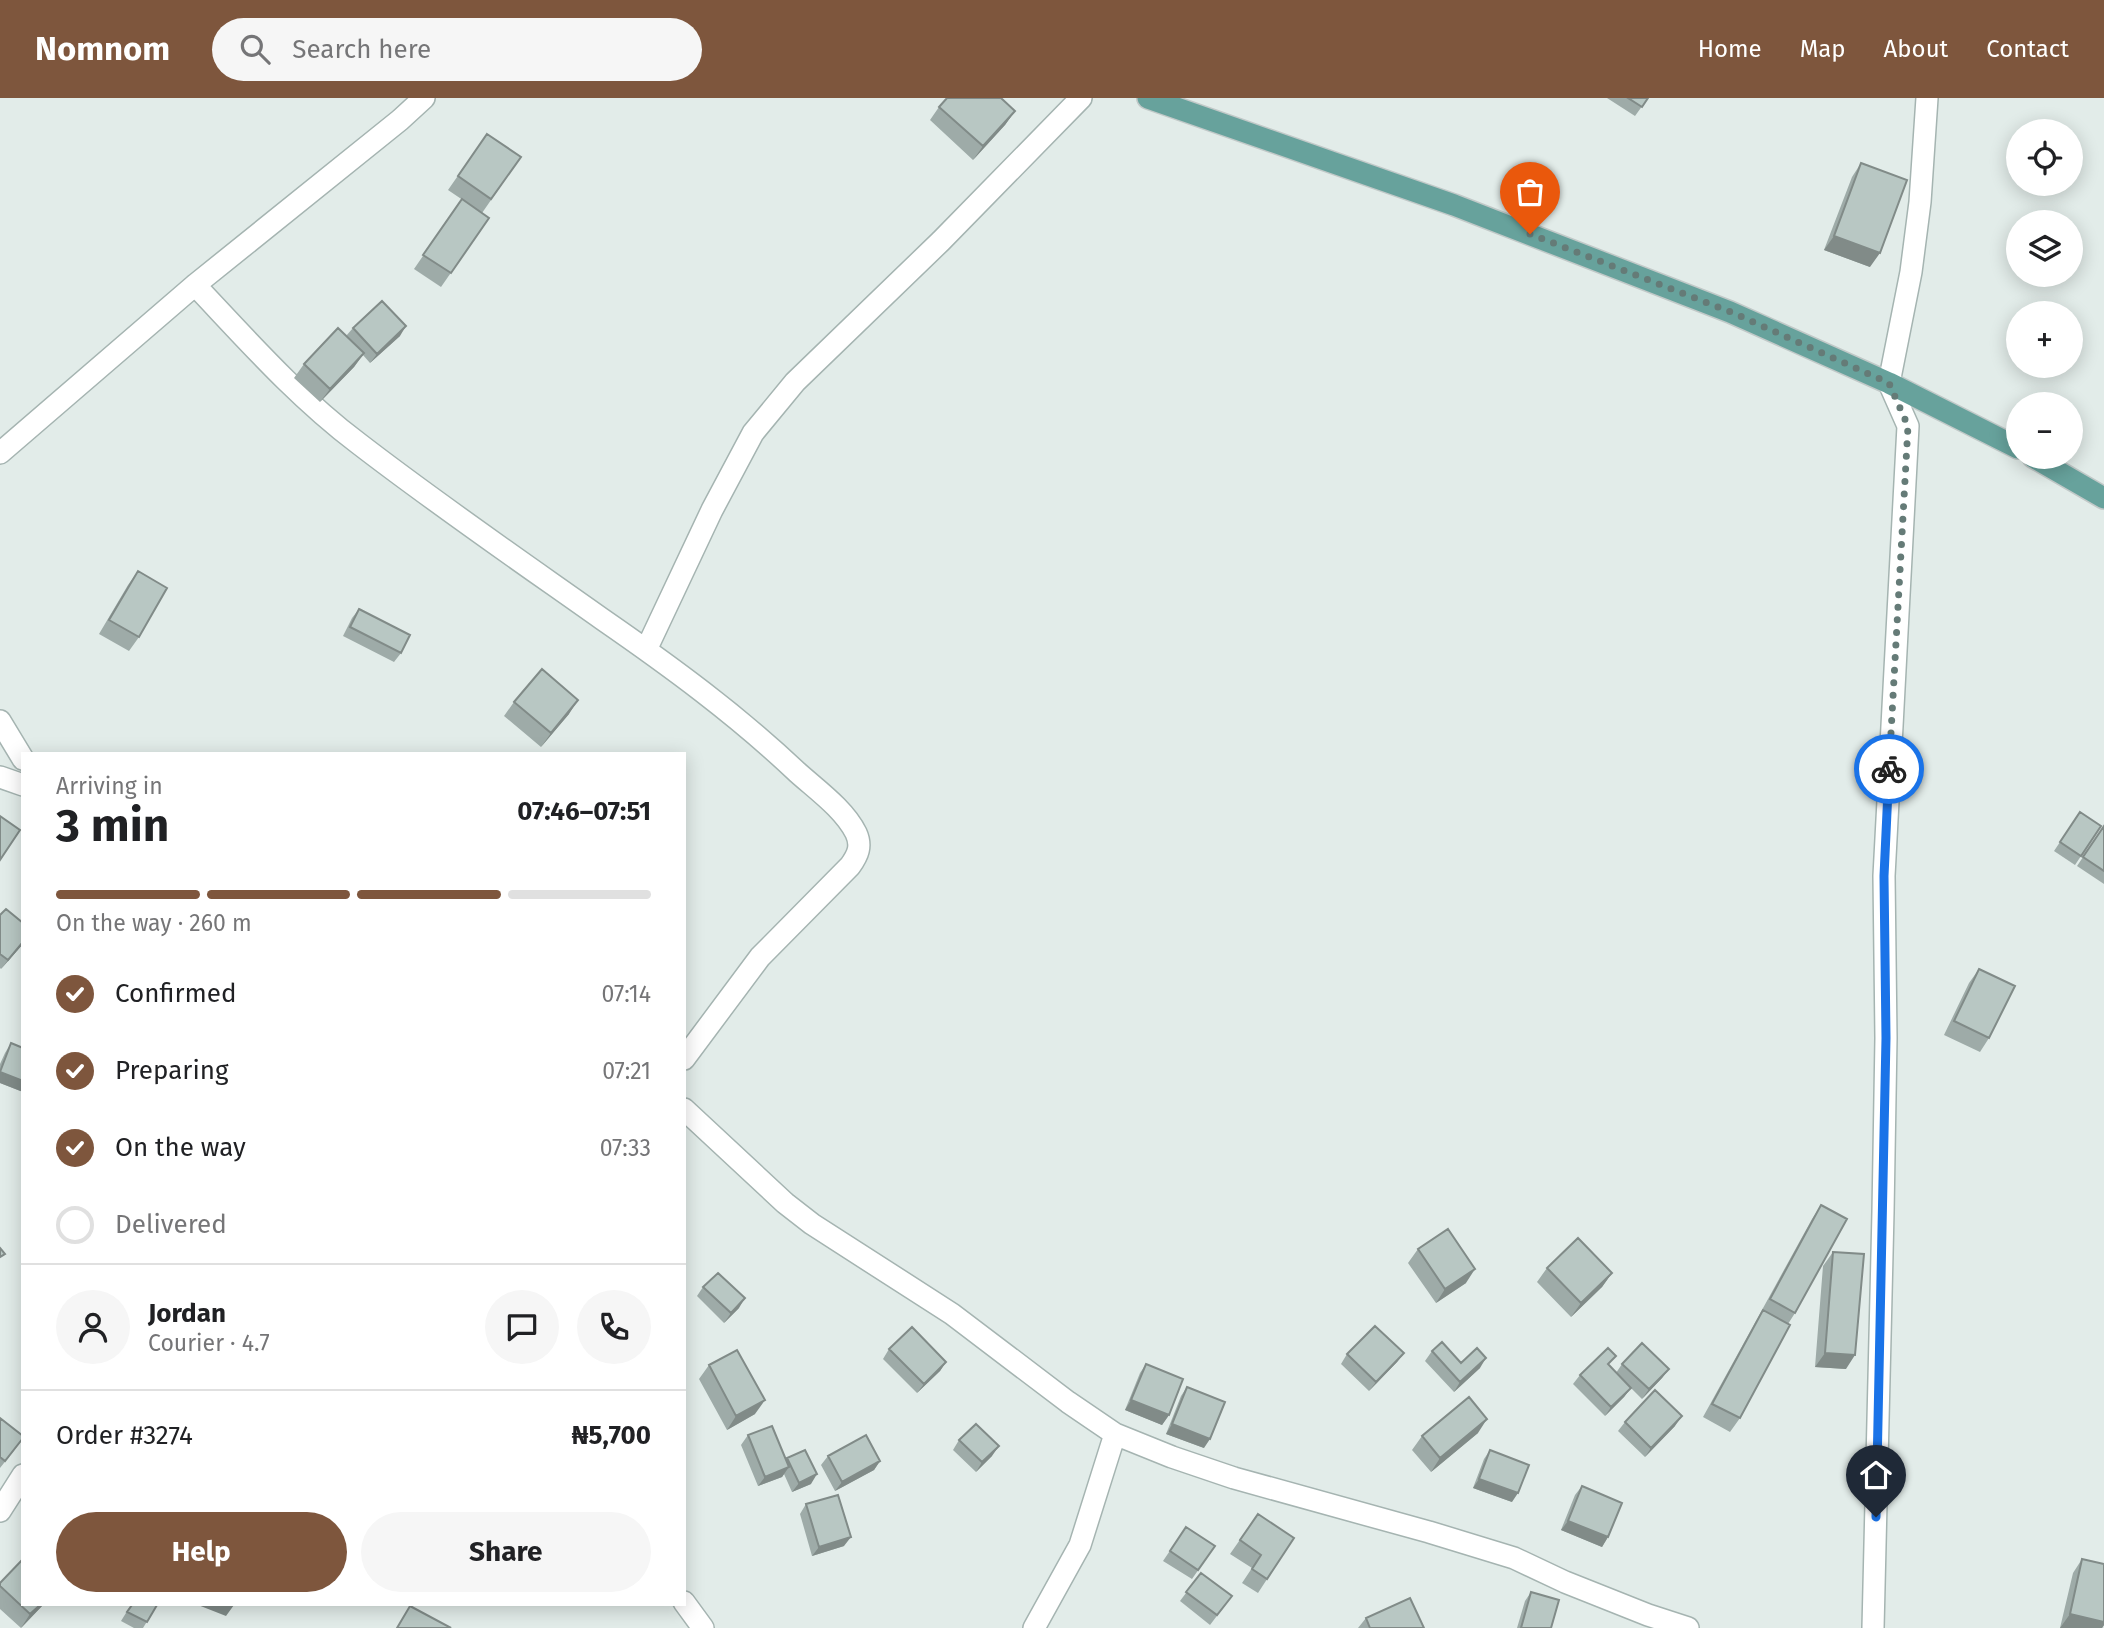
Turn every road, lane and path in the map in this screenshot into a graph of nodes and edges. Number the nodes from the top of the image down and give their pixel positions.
1 (424, 98) edge
2 (1081, 98) edge
3 (1148, 98) edge
4 (1927, 98) edge
5 (195, 285) junction
6 (1889, 383) junction
7 (2006, 442) edge
8 (0, 453) edge
9 (2054, 469) edge
10 (2104, 498) edge
11 (646, 650) junction
12 (0, 721) edge
13 (21, 756) edge
14 (0, 777) edge
15 (21, 784) edge
16 (686, 1056) edge
17 (686, 1111) edge
18 (1115, 1434) junction
19 (21, 1478) edge
20 (0, 1511) edge
21 (686, 1605) edge
22 (703, 1628) edge
23 (1034, 1628) edge
24 (1688, 1628) edge
25 (1873, 1628) edge

1 - 5 street
2 - 11 street
3 - 6 main road
4 - 6 street
5 - 8 street
5 - 11 street
6 - 7 main road
6 - 25 street
9 - 10 main road
11 - 16 street
12 - 13 street
14 - 15 street
17 - 18 street
18 - 23 street
18 - 24 street
19 - 20 street
21 - 22 street

